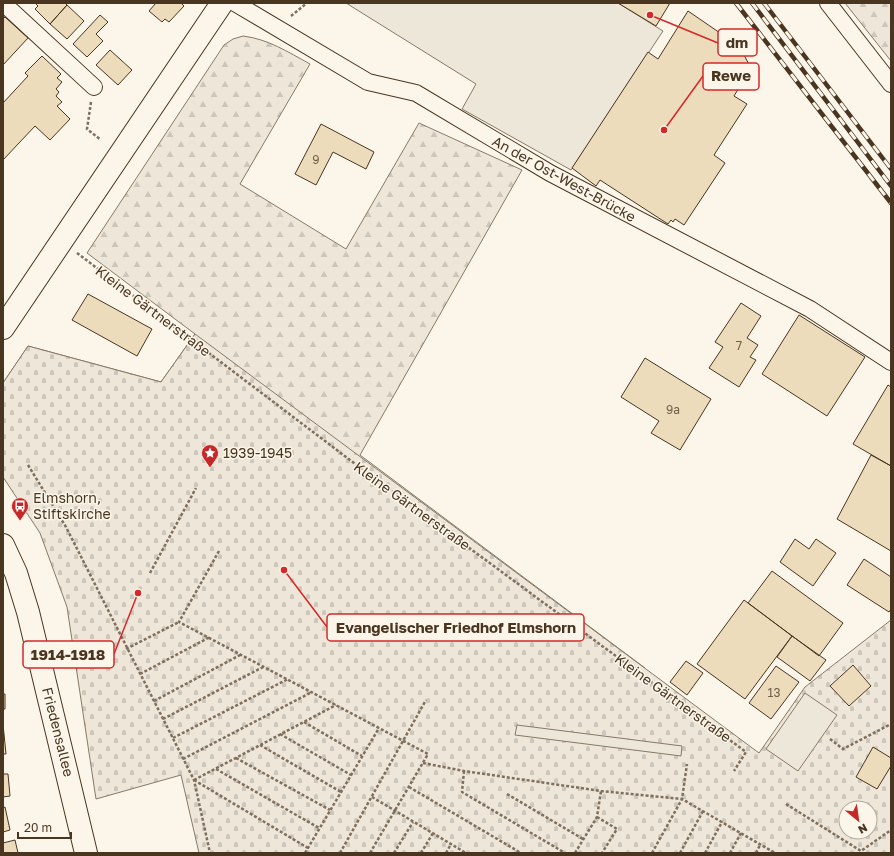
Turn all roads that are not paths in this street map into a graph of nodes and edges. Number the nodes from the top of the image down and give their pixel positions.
1 (3, 3) edge
2 (222, 3) edge
3 (235, 3) edge
4 (828, 3) edge
5 (891, 84) edge
6 (94, 87) road end
7 (3, 328) edge
8 (891, 362) edge
9 (3, 545) edge
10 (86, 853) edge

1 - 6 street
2 - 7 main road
3 - 8 street, An der Ost-West-Brücke
4 - 5 street
9 - 10 main road, Friedensallee

